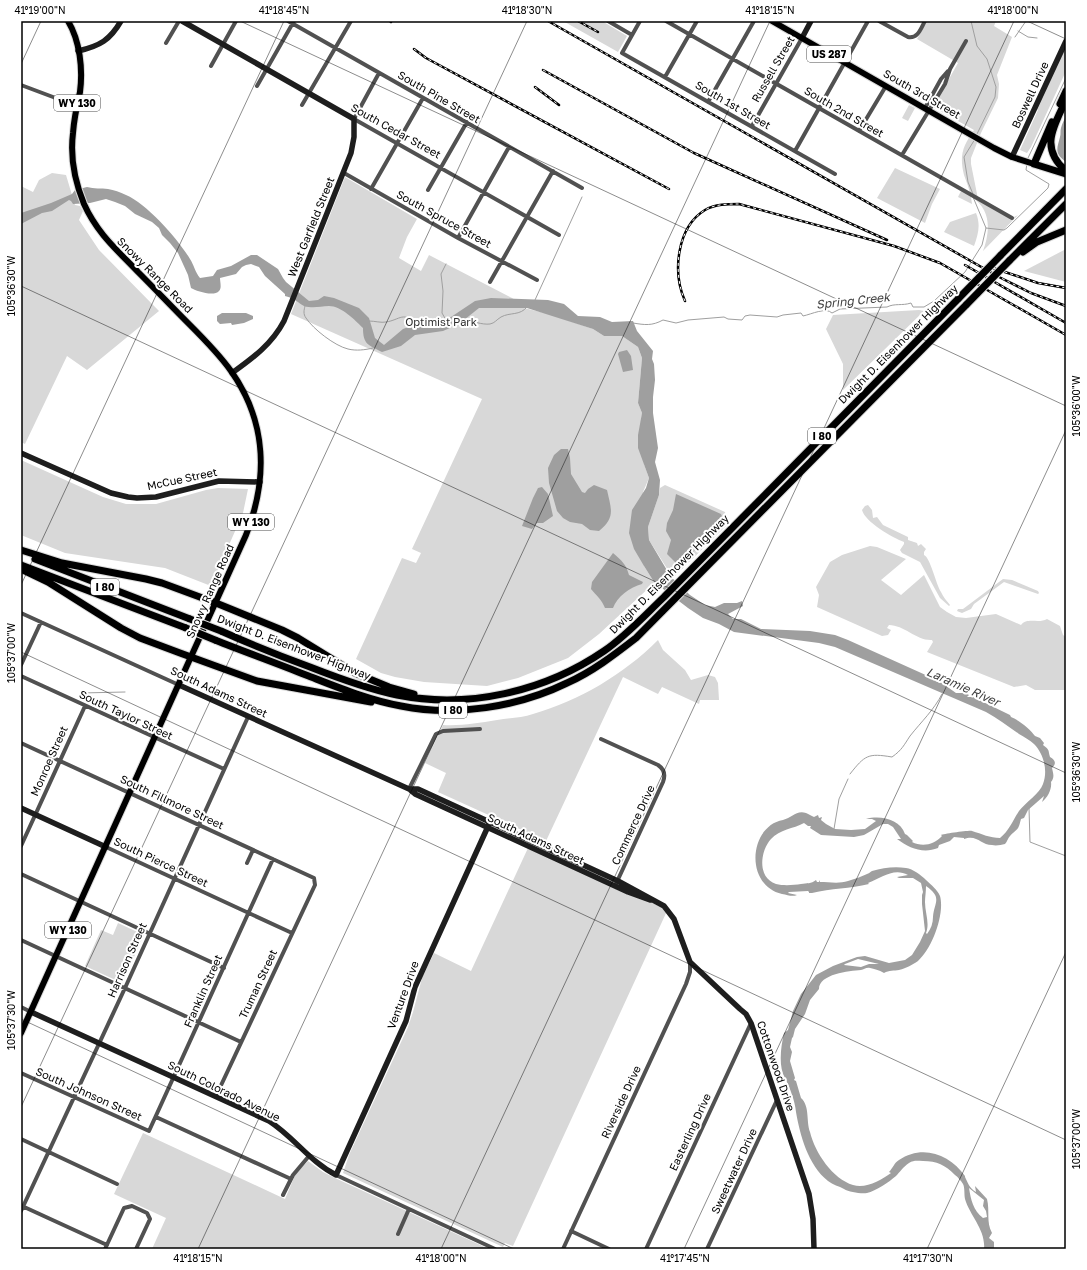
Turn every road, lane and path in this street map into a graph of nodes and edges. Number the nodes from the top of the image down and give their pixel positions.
1 (68, 21) edge
2 (121, 21) edge
3 (179, 21) edge
4 (182, 21) edge
5 (236, 21) edge
6 (288, 21) edge
7 (351, 21) edge
8 (608, 21) edge
9 (640, 21) edge
10 (666, 21) edge
11 (697, 21) edge
12 (754, 21) edge
13 (772, 21) edge
14 (811, 21) edge
15 (868, 21) edge
16 (879, 21) edge
17 (925, 21) edge
18 (293, 22) edge
19 (689, 34) junction
20 (632, 35) junction
21 (802, 38) junction
22 (966, 41) dead end
23 (1066, 41) edge
24 (166, 43) dead end
25 (223, 44) junction
26 (336, 48) junction
27 (78, 51) junction
28 (732, 59) junction
29 (845, 63) junction
30 (210, 66) dead end
31 (266, 69) junction
32 (379, 73) junction
33 (665, 77) junction
34 (776, 84) junction
35 (21, 85) edge
36 (257, 86) dead end
37 (886, 86) junction
38 (1066, 91) edge
39 (310, 93) junction
40 (423, 98) junction
41 (1066, 100) edge
42 (708, 102) junction
43 (302, 105) dead end
44 (77, 106) junction
45 (819, 108) junction
46 (927, 110) junction
47 (1058, 117) junction
48 (354, 119) junction
49 (467, 122) junction
50 (752, 126) junction
51 (859, 131) junction
52 (397, 142) junction
53 (509, 147) junction
54 (795, 151) junction
55 (902, 155) junction
56 (1012, 157) junction
57 (1030, 162) junction
58 (441, 168) junction
59 (553, 171) junction
60 (1066, 172) edge
61 (344, 173) junction
62 (835, 174) dead end
63 (582, 188) dead end
64 (372, 189) junction
65 (1066, 189) edge
66 (428, 190) dead end
67 (484, 192) junction
68 (1066, 204) edge
69 (527, 216) junction
70 (1012, 218) dead end
71 (1066, 230) edge
72 (559, 235) dead end
73 (458, 238) junction
74 (1009, 261) junction
75 (502, 262) junction
76 (537, 280) dead end
77 (490, 282) dead end
78 (232, 373) junction
79 (21, 453) edge
80 (260, 482) junction
81 (21, 550) edge
82 (21, 554) edge
83 (21, 564) edge
84 (21, 569) edge
85 (216, 603) junction
86 (21, 613) edge
87 (41, 622) junction
88 (191, 657) junction
89 (21, 665) edge
90 (21, 676) edge
91 (179, 685) junction
92 (522, 690) junction
93 (85, 706) junction
94 (401, 706) junction
95 (248, 717) junction
96 (480, 729) dead end
97 (155, 738) junction
98 (601, 739) dead end
99 (21, 743) edge
100 (59, 760) junction
101 (224, 769) junction
102 (409, 789) junction
103 (130, 793) junction
104 (21, 808) edge
105 (35, 815) junction
106 (490, 822) junction
107 (199, 824) junction
108 (488, 828) junction
109 (21, 846) edge
110 (106, 847) junction
111 (253, 850) junction
112 (273, 859) junction
113 (248, 863) dead end
114 (21, 874) edge
115 (174, 878) junction
116 (315, 880) joint
117 (616, 884) junction
118 (81, 902) junction
119 (249, 913) junction
120 (671, 914) joint
121 (149, 933) junction
122 (292, 933) junction
123 (21, 940) edge
124 (56, 956) junction
125 (690, 962) junction
126 (224, 968) junction
127 (125, 988) junction
128 (21, 1007) edge
129 (31, 1012) junction
130 (199, 1022) junction
131 (751, 1023) junction
132 (21, 1033) edge
133 (241, 1042) junction
134 (99, 1043) junction
135 (21, 1073) edge
136 (174, 1077) junction
137 (216, 1096) junction
138 (74, 1097) junction
139 (777, 1100) junction
140 (156, 1117) junction
141 (149, 1131) joint
142 (21, 1140) edge
143 (48, 1152) junction
144 (309, 1156) junction
145 (336, 1175) junction
146 (291, 1179) junction
147 (116, 1184) dead end
148 (283, 1195) dead end
149 (22, 1208) edge
150 (409, 1209) junction
151 (571, 1231) junction
152 (398, 1234) dead end
153 (106, 1247) edge
154 (136, 1249) edge
155 (495, 1249) edge
156 (563, 1249) edge
157 (609, 1249) edge
158 (646, 1249) edge
159 (707, 1249) edge
160 (814, 1249) edge

1 - 27 main road, Snowy Range Road / WY 130
2 - 27 street
3 - 24 street
4 - 25 street, South Cedar Street
5 - 25 street
6 - 18 street, South Pine Street
7 - 26 street
8 - 20 street
9 - 20 street
10 - 19 street, South 2nd Street
11 - 19 street
12 - 28 street
13 - 21 main road, South 3rd Street / US 287
14 - 21 street, Russell Street
15 - 29 street
16 - 17 street
18 - 26 street, South Pine Street
18 - 31 street
19 - 28 street, South 2nd Street
19 - 33 street
20 - 33 street, South 1st Street
21 - 29 main road, South 3rd Street / US 287
21 - 34 street, Russell Street
22 - 46 street
23 - 56 street, Boswell Drive
25 - 30 street
25 - 31 street, South Cedar Street
26 - 32 street, South Pine Street
26 - 39 street
27 - 44 main road, Snowy Range Road / WY 130
28 - 34 street, South 2nd Street
28 - 42 street
29 - 37 main road, South 3rd Street / US 287
29 - 45 street
31 - 36 street
31 - 39 street, South Cedar Street
32 - 40 street, South Pine Street
32 - 48 street, West Garfield Street
33 - 42 street, South 1st Street
34 - 45 street, South 2nd Street
34 - 50 street, Russell Street
35 - 44 street
37 - 46 main road, South 3rd Street / US 287
37 - 51 street
38 - 57 highway
39 - 43 street
39 - 48 street, South Cedar Street
40 - 49 street, South Pine Street
40 - 52 street
41 - 47 highway
42 - 50 street, South 1st Street
44 - 78 main road, Snowy Range Road / WY 130
45 - 51 street, South 2nd Street
45 - 54 street
46 - 55 street
46 - 56 main road, South 3rd Street / US 287
47 - 57 highway
47 - 60 highway
48 - 52 street, South Cedar Street
48 - 61 street, West Garfield Street
49 - 53 street, South Pine Street
49 - 58 street
50 - 54 street, South 1st Street
51 - 55 street, South 2nd Street
52 - 58 street, South Cedar Street
52 - 64 street
53 - 59 street, South Pine Street
53 - 67 street
54 - 62 street, South 1st Street
55 - 70 street, South 2nd Street
56 - 57 main road, South 3rd Street / US 287
57 - 60 highway, South 3rd Street / US 287
58 - 66 street
58 - 67 street, South Cedar Street
59 - 63 street, South Pine Street
59 - 69 street
61 - 64 street, South Spruce Street
61 - 78 street, West Garfield Street
64 - 73 street, South Spruce Street
65 - 92 highway, Dwight D. Eisenhower Highway / I 80, bridge
67 - 69 street, South Cedar Street
67 - 73 street
68 - 74 highway, Dwight D. Eisenhower Highway / I 80
69 - 72 street, South Cedar Street
69 - 75 street
71 - 74 highway
73 - 75 street, South Spruce Street
74 - 94 highway, Dwight D. Eisenhower Highway / I 80, bridge
75 - 76 street, South Spruce Street
75 - 77 street
78 - 80 main road, Snowy Range Road / WY 130
79 - 80 street, McCue Street
80 - 85 main road, Snowy Range Road / WY 130
81 - 85 highway
82 - 92 highway, Dwight D. Eisenhower Highway / I 80, bridge
83 - 94 highway, Dwight D. Eisenhower Highway / I 80, bridge
84 - 88 highway
85 - 88 main road, Snowy Range Road / WY 130
85 - 92 highway
86 - 87 street, South Adams Street
87 - 89 street
87 - 91 street, South Adams Street
88 - 91 main road, Snowy Range Road / WY 130
88 - 94 highway
90 - 93 street, South Taylor Street
91 - 95 street, South Adams Street
91 - 97 main road, Snowy Range Road / WY 130
93 - 97 street, South Taylor Street
93 - 100 street, Monroe Street
95 - 101 street, Harrison Street
95 - 102 street, South Adams Street
96 - 102 street
97 - 101 street, South Taylor Street
97 - 103 main road, Snowy Range Road / WY 130
98 - 117 street, Commerce Drive
99 - 100 street, South Fillmore Street
100 - 103 street, South Fillmore Street
100 - 105 street, Monroe Street
101 - 107 street, Harrison Street
102 - 106 street, South Adams Street
102 - 108 street, South Adams Street
103 - 107 street, South Fillmore Street
103 - 110 main road, Snowy Range Road / WY 130
104 - 105 street, South Pierce Street
105 - 109 street, Monroe Street
105 - 110 street, South Pierce Street
106 - 108 street, Venture Drive
106 - 117 street, South Adams Street
107 - 111 street, South Fillmore Street
107 - 115 street, Harrison Street
108 - 117 street, South Adams Street
108 - 145 street, Venture Drive
110 - 115 street, South Pierce Street
110 - 118 main road, Snowy Range Road / WY 130
111 - 112 street, South Fillmore Street
111 - 113 street
112 - 116 street, South Fillmore Street
112 - 119 street, Franklin Street
114 - 118 street
115 - 119 street, South Pierce Street
115 - 121 street, Harrison Street
116 - 122 street, Truman Street
117 - 120 street, South Adams Street
118 - 121 street
118 - 124 main road, Snowy Range Road / WY 130
119 - 122 street, South Pierce Street
119 - 126 street, Franklin Street
120 - 125 street, Cottonwood Drive
121 - 126 street
121 - 127 street, Harrison Street
122 - 133 street, Truman Street
123 - 124 street
124 - 127 street
124 - 129 main road, Snowy Range Road / WY 130
125 - 131 street, Cottonwood Drive
125 - 151 street, Riverside Drive
126 - 130 street, Franklin Street
127 - 130 street
127 - 134 street, Harrison Street
128 - 129 street, South Colorado Avenue
129 - 132 main road, Snowy Range Road / WY 130
129 - 134 street, South Colorado Avenue
130 - 133 street
130 - 136 street, Franklin Street
131 - 139 street, Cottonwood Drive
131 - 158 street, Easterling Drive
133 - 137 street, Truman Street
134 - 136 street, South Colorado Avenue
134 - 138 street, Harrison Street
135 - 138 street, South Johnson Street
136 - 137 street, South Colorado Avenue
136 - 140 street, Franklin Street
137 - 144 street, South Colorado Avenue
138 - 141 street, South Johnson Street
138 - 143 street, Harrison Street
139 - 159 street, Sweetwater Drive
139 - 160 street, Cottonwood Drive
140 - 141 street, Franklin Street
140 - 146 street
142 - 143 street
143 - 147 street
143 - 149 street, Harrison Street
144 - 145 street, South Colorado Avenue
144 - 146 street
145 - 150 street, South Colorado Avenue
146 - 148 street
149 - 153 street
150 - 152 street
150 - 155 street, South Colorado Avenue
151 - 156 street, Riverside Drive
151 - 157 street
153 - 154 street

